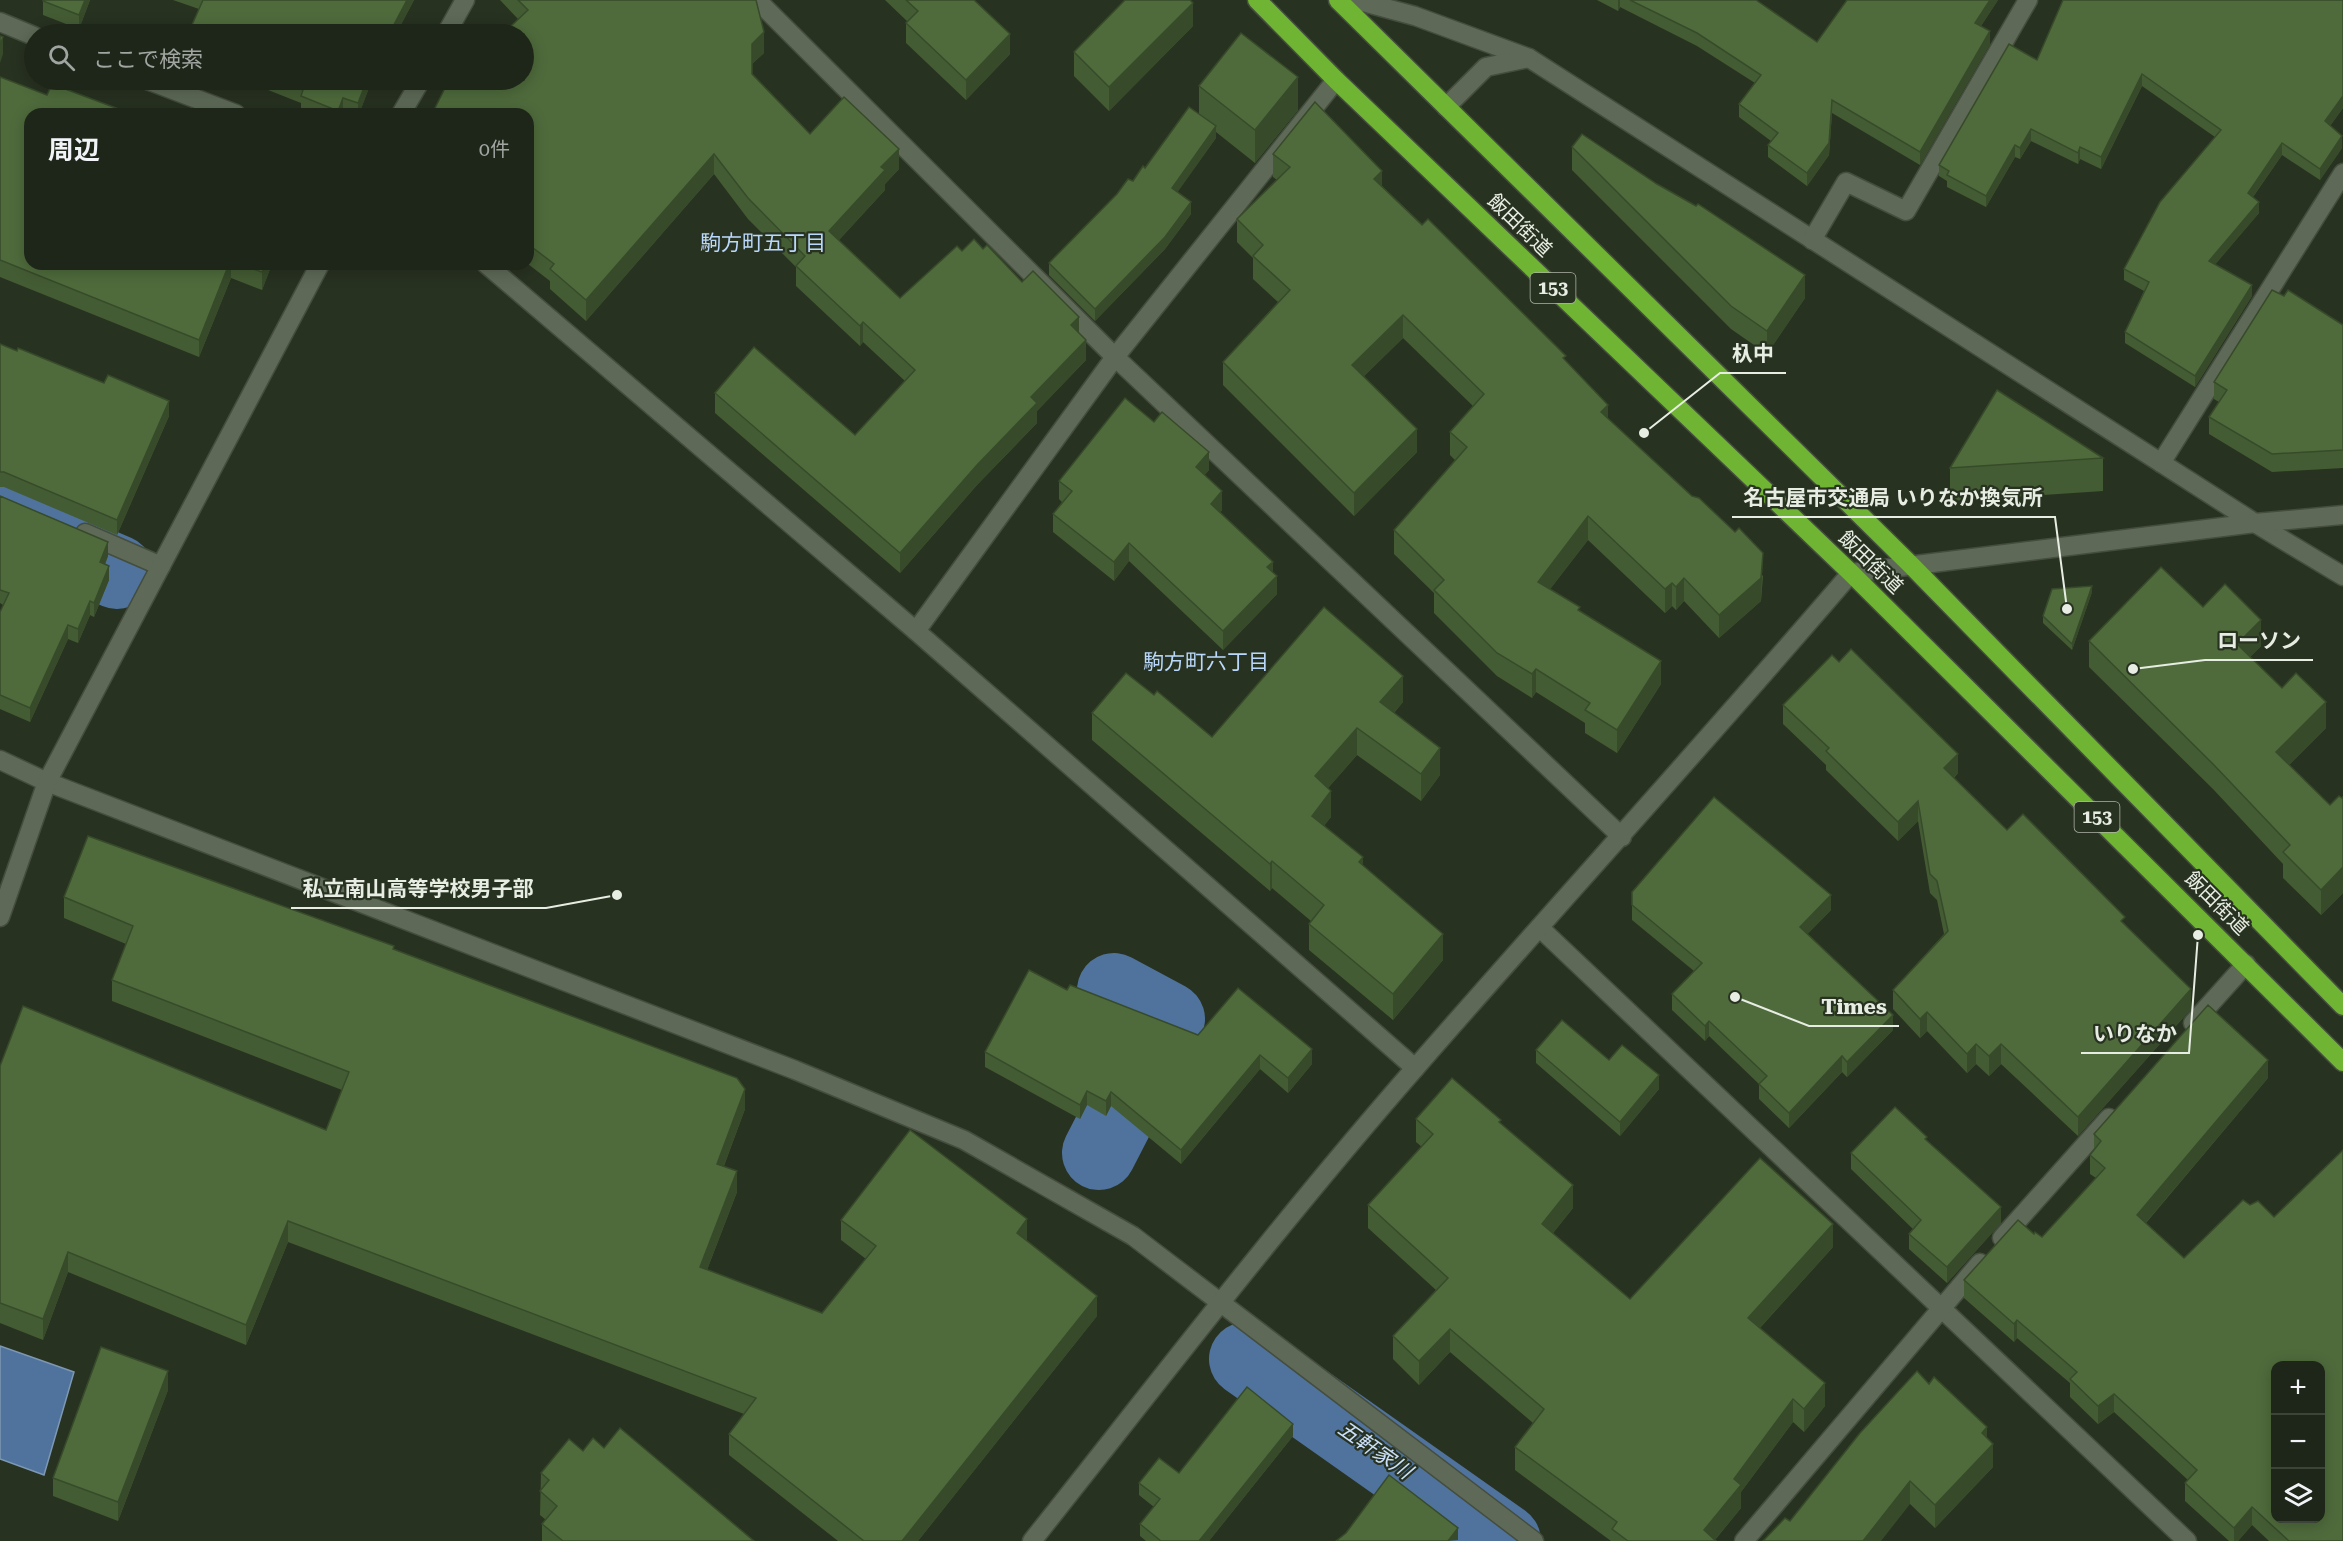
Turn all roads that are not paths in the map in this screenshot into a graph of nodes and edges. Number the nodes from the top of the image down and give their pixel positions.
1 (465, 0) edge
2 (757, 0) edge
3 (1257, 0) edge
4 (1338, 0) edge
5 (1356, 0) edge
6 (2028, 0) edge
7 (0, 22) edge
8 (452, 24) edge
9 (24, 32) edge
10 (1529, 58) junction
11 (1336, 80) junction
12 (173, 90) edge
13 (415, 90) edge
14 (1446, 107) junction
15 (220, 108) edge
16 (405, 108) edge
17 (2343, 173) edge
18 (1812, 240) junction
19 (317, 270) edge
20 (493, 270) edge
21 (1115, 357) junction
22 (2161, 463) junction
23 (2343, 515) edge
24 (2254, 523) junction
25 (64, 525) edge
26 (161, 566) junction
27 (1913, 567) junction
28 (1851, 573) junction
29 (2343, 576) edge
30 (916, 631) junction
31 (0, 760) edge
32 (46, 782) junction
33 (1622, 837) junction
34 (0, 917) edge
35 (1540, 928) junction
36 (2246, 964) junction
37 (2343, 1006) edge
38 (2182, 1036) edge
39 (2343, 1062) edge
40 (1415, 1068) junction
41 (2120, 1106) edge
42 (1222, 1302) junction
43 (1941, 1307) junction
44 (1032, 1541) edge
45 (1534, 1541) edge
46 (1744, 1541) edge
47 (2187, 1541) edge

1 - 8 street
2 - 21 street
3 - 11 highway, 飯田街道 / 153
4 - 14 highway, 飯田街道 / 153
5 - 10 street
6 - 18 street
7 - 9 street
10 - 14 street
10 - 18 street
11 - 21 street
11 - 28 highway, 飯田街道 / 153
12 - 15 street
13 - 16 street
14 - 27 highway, 飯田街道 / 153
17 - 22 street
18 - 22 street
19 - 26 street
20 - 30 street
21 - 30 street
21 - 33 street
22 - 24 street
23 - 24 street
24 - 27 street
24 - 29 street
25 - 26 street
26 - 32 street
27 - 28 street
27 - 37 highway, 飯田街道 / 153
28 - 33 street
28 - 36 highway, 飯田街道 / 153
30 - 40 street
31 - 32 street
32 - 34 street
32 - 42 street
33 - 35 street
35 - 40 street
35 - 43 street
36 - 38 street
36 - 39 highway, 飯田街道 / 153
40 - 42 street
41 - 43 street
42 - 44 street
42 - 45 street
43 - 46 street
43 - 47 street

